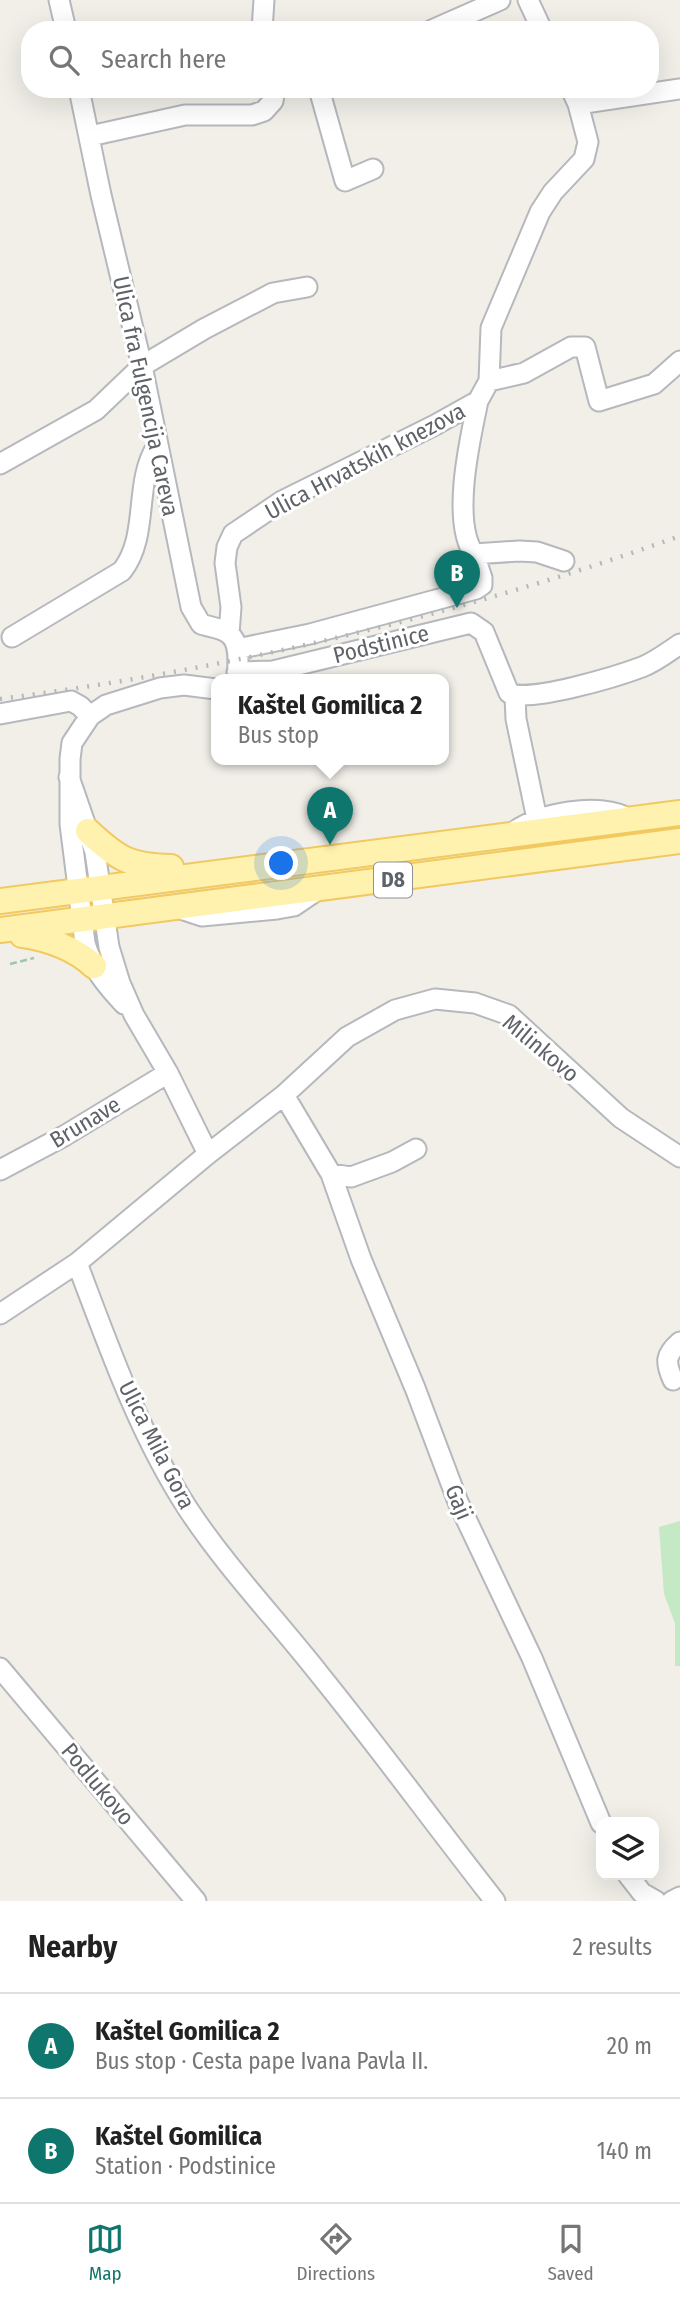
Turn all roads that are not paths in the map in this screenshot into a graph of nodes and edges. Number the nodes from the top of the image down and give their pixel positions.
1 (59, 0) edge
2 (264, 0) edge
3 (500, 0) edge
4 (528, 0) edge
5 (64, 21) edge
6 (263, 21) edge
7 (452, 21) edge
8 (538, 21) edge
9 (680, 89) edge
10 (659, 91) edge
11 (81, 98) edge
12 (274, 98) edge
13 (322, 98) edge
14 (574, 98) edge
15 (90, 135) junction
16 (373, 169) dead end
17 (307, 287) dead end
18 (680, 361) edge
19 (142, 366) junction
20 (489, 381) junction
21 (478, 401) junction
22 (158, 445) junction
23 (0, 464) edge
24 (474, 554) junction
25 (564, 561) dead end
26 (12, 637) dead end
27 (233, 641) junction
28 (680, 644) edge
29 (237, 674) edge
30 (251, 674) edge
31 (211, 688) edge
32 (515, 696) junction
33 (0, 714) edge
34 (90, 716) junction
35 (69, 777) junction
36 (680, 813) edge
37 (537, 819) junction
38 (630, 819) junction
39 (88, 831) junction
40 (510, 834) junction
41 (680, 841) edge
42 (198, 875) junction
43 (89, 889) junction
44 (0, 901) edge
45 (93, 919) junction
46 (0, 930) edge
47 (94, 966) junction
48 (134, 1015) junction
49 (168, 1073) junction
50 (284, 1095) junction
51 (416, 1149) dead end
52 (208, 1154) junction
53 (680, 1157) edge
54 (0, 1170) edge
55 (331, 1174) junction
56 (77, 1264) junction
57 (0, 1314) edge
58 (680, 1342) edge
59 (673, 1380) dead end
60 (0, 1668) edge
61 (598, 1817) edge
62 (632, 1880) edge
63 (680, 1897) edge
64 (195, 1901) edge
65 (495, 1901) edge
66 (656, 1901) edge
67 (672, 1901) edge

1 - 5 street
2 - 6 street
3 - 7 street
4 - 8 street
9 - 10 street
11 - 15 street, Ulica fra Fulgencija Careva
12 - 15 street
13 - 16 street
14 - 20 street, Ulica Hrvatskih knezova
15 - 19 street, Ulica fra Fulgencija Careva
17 - 19 street
18 - 20 street
19 - 22 street, Ulica fra Fulgencija Careva
19 - 23 street
20 - 21 street, Ulica Hrvatskih knezova
21 - 24 street, Ulica Hrvatskih knezova
21 - 27 street, Ulica Hrvatskih knezova
22 - 26 street
22 - 27 street, Ulica fra Fulgencija Careva
24 - 25 street
24 - 27 street, Ulica Hrvatskih knezova
27 - 29 street
28 - 32 street
30 - 32 street, Podstinice
31 - 34 street
32 - 37 street
33 - 34 street
34 - 35 street
35 - 39 street
35 - 43 street
36 - 38 main road, D8
37 - 38 street
37 - 40 street
38 - 40 main road, D8
39 - 42 main road
39 - 43 street
40 - 42 main road, D8
41 - 45 main road, D8
42 - 43 main road, D8
43 - 44 main road, D8
43 - 45 street
45 - 46 main road, D8
45 - 47 street
45 - 48 street
46 - 47 main road
47 - 48 street
48 - 49 street
49 - 52 street
49 - 54 street, Brunave
50 - 52 street
50 - 53 street, Milinkovo
50 - 55 street, Gaji
51 - 55 street
52 - 56 street
55 - 61 street, Gaji
56 - 57 street
56 - 65 street, Ulica Mila Gora
58 - 59 street
60 - 64 street, Podlukovo
62 - 66 street
63 - 67 street

